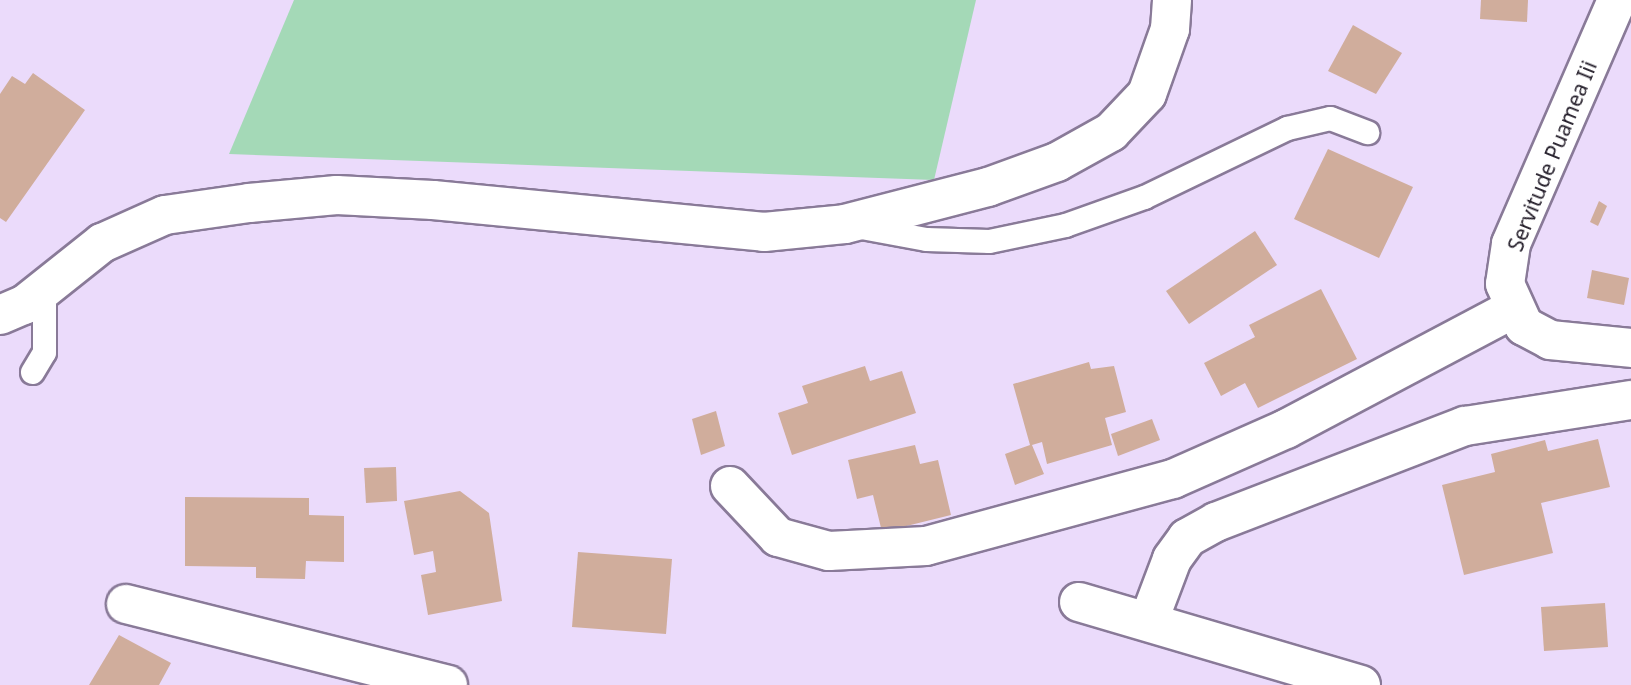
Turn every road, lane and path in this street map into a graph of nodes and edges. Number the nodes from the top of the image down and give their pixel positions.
1 (1172, 0) edge
2 (1617, 0) edge
3 (1367, 132) dead end
4 (845, 224) junction
5 (44, 290) junction
6 (1513, 309) junction
7 (0, 315) edge
8 (1631, 348) edge
9 (32, 372) dead end
10 (1631, 400) edge
11 (730, 486) dead end
12 (1079, 602) dead end
13 (125, 604) dead end
14 (1149, 620) junction
15 (1351, 684) edge
16 (448, 685) edge

1 - 4 street
2 - 6 street, Servitude Puamea Iii
3 - 4 lane
4 - 5 street
5 - 7 street
5 - 9 lane
6 - 8 street
6 - 11 street
10 - 14 street
12 - 14 street
13 - 16 street
14 - 15 street

